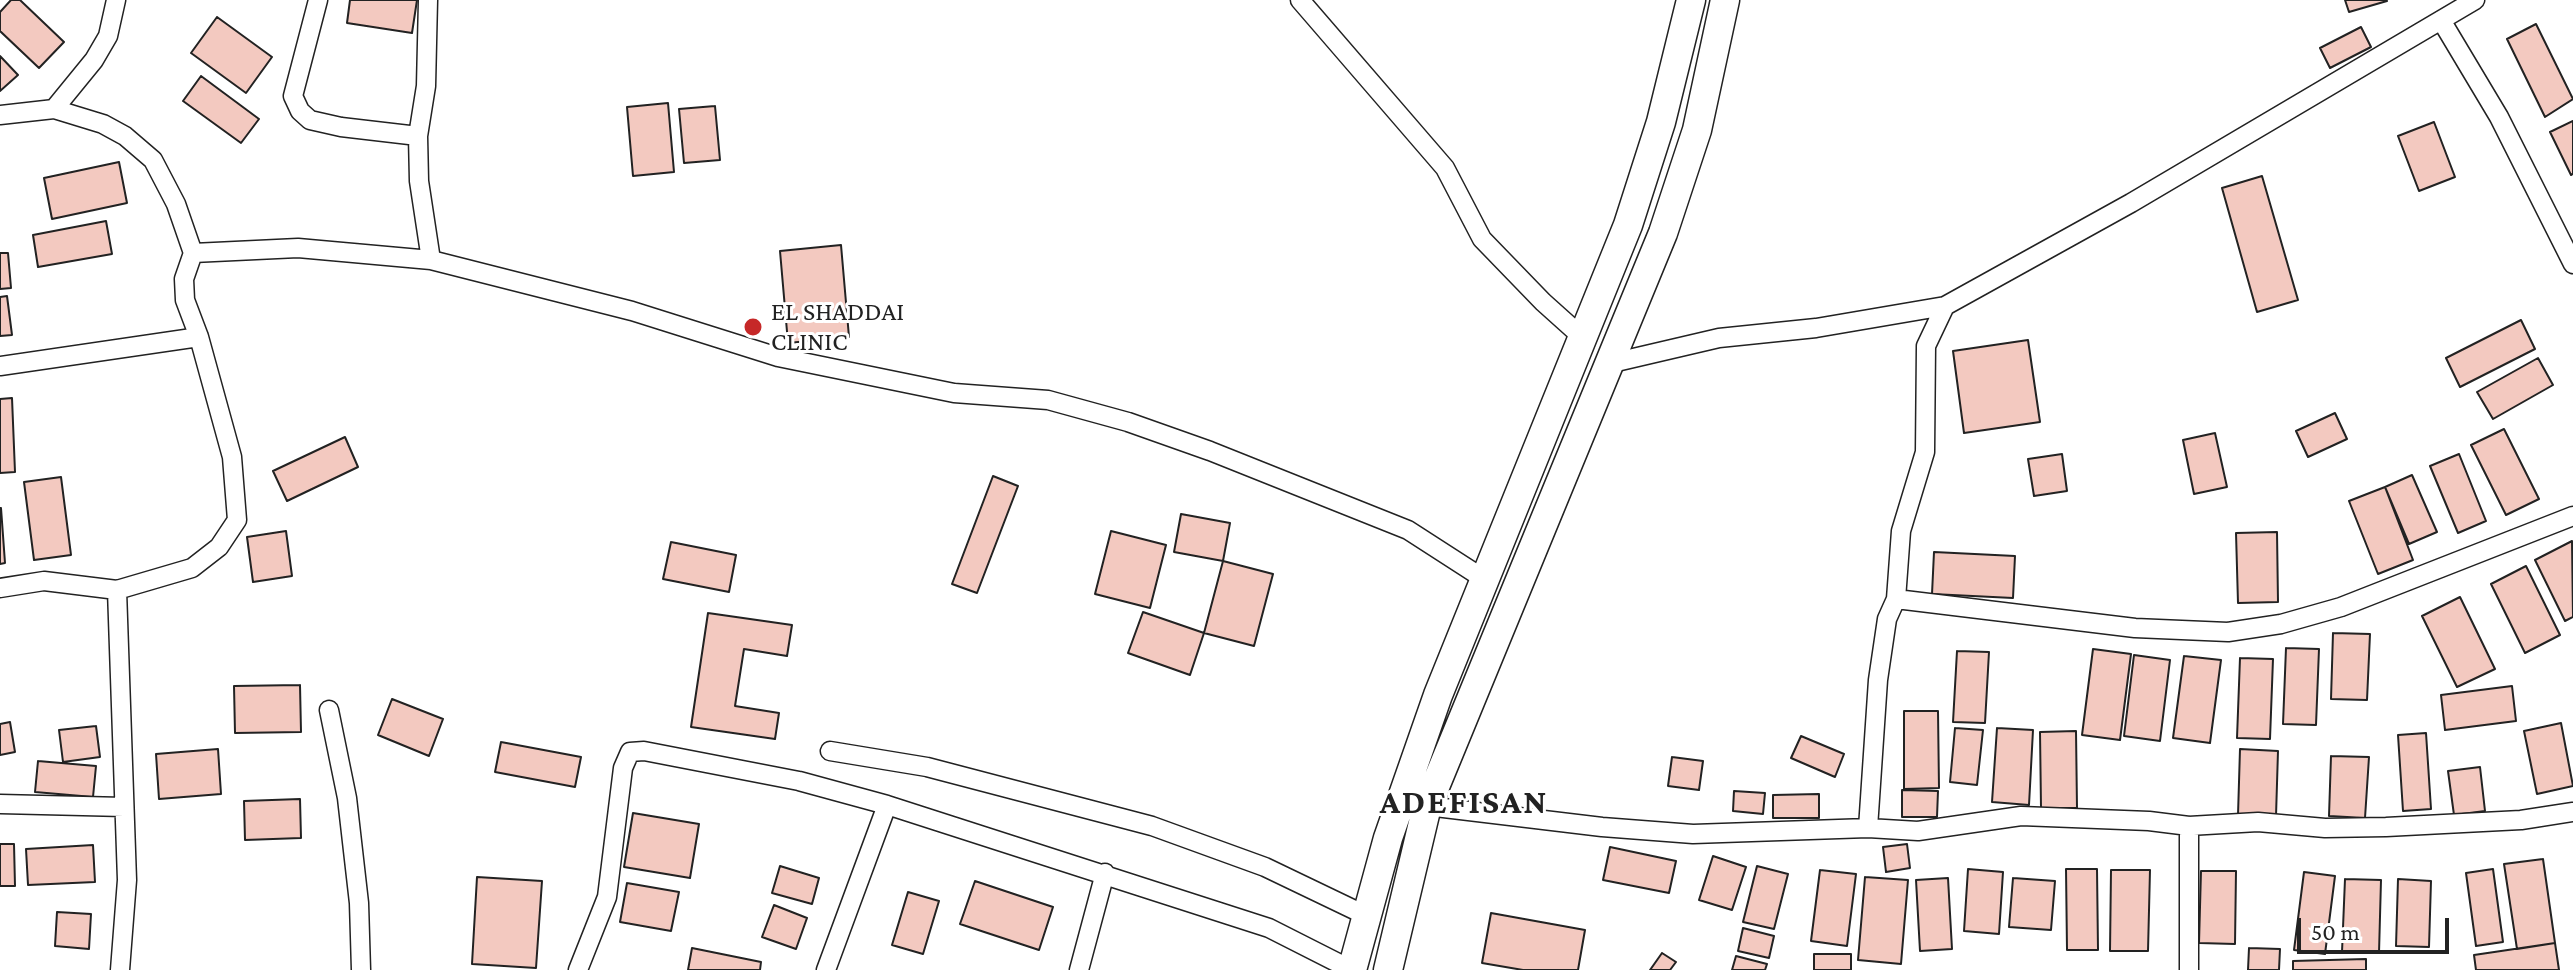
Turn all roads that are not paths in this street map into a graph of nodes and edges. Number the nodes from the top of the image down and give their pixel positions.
1 (116, 0) edge
2 (318, 0) edge
3 (428, 0) edge
4 (1300, 0) edge
5 (1691, 0) edge
6 (1725, 0) edge
7 (2475, 0) edge
8 (2441, 20) junction
9 (54, 109) junction
10 (0, 115) edge
11 (418, 136) junction
12 (193, 253) junction
13 (2572, 259) edge
14 (431, 260) junction
15 (1945, 306) junction
16 (199, 337) junction
17 (1582, 337) junction
18 (1612, 363) junction
19 (0, 366) edge
20 (2573, 516) edge
21 (1484, 579) junction
22 (0, 588) edge
23 (117, 590) junction
24 (1896, 599) junction
25 (329, 710) dead end
26 (830, 751) dead end
27 (0, 804) edge
28 (887, 805) junction
29 (1427, 806) junction
30 (124, 807) junction
31 (2573, 812) edge
32 (2189, 826) junction
33 (1868, 828) junction
34 (1105, 873) junction
35 (1365, 915) junction
36 (367, 969) edge
37 (120, 970) edge
38 (578, 970) edge
39 (826, 970) edge
40 (1079, 970) edge
41 (1352, 970) edge
42 (1388, 970) edge
43 (2189, 970) edge

1 - 9 street
2 - 11 street
3 - 11 street
4 - 17 street
5 - 17 main road
6 - 18 main road
7 - 8 street
8 - 13 street
8 - 15 street
9 - 10 street
9 - 12 street
11 - 14 street
12 - 14 street
12 - 16 street
14 - 21 street
15 - 18 street
15 - 24 street
16 - 19 street
16 - 23 street
17 - 21 main road
18 - 29 main road
20 - 24 street
21 - 35 main road
22 - 23 street
23 - 30 street
24 - 33 street
25 - 36 street
26 - 35 street
27 - 30 street
28 - 34 street
28 - 38 street
28 - 39 street
29 - 33 street
29 - 42 main road
30 - 37 street
31 - 32 street
32 - 33 street
32 - 43 street
34 - 40 street
34 - 41 street
35 - 41 main road

